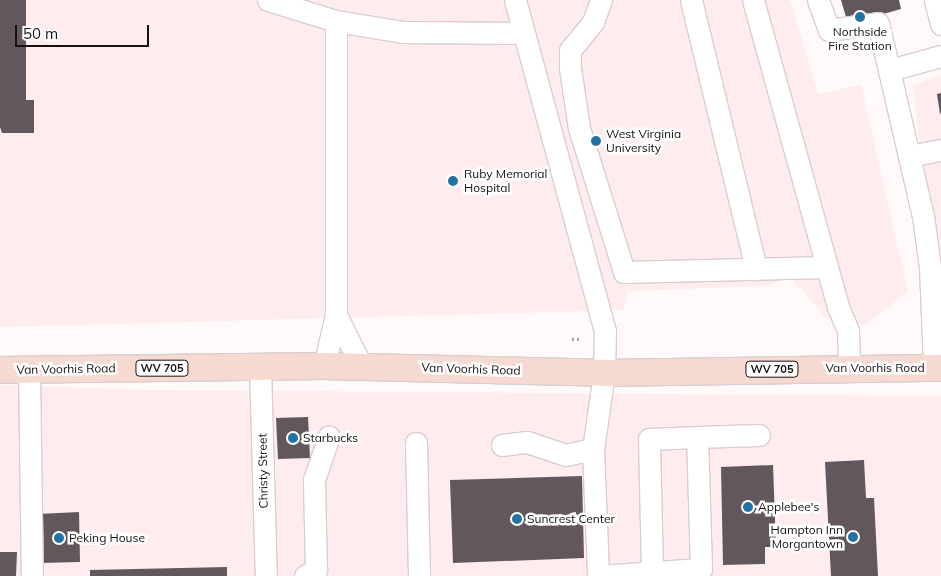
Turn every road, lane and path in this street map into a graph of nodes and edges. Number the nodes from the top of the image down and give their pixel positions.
1 (268, 0) edge
2 (515, 0) edge
3 (601, 0) edge
4 (691, 0) edge
5 (752, 0) edge
6 (818, 0) edge
7 (935, 0) edge
8 (336, 21) junction
9 (941, 24) edge
10 (523, 33) junction
11 (941, 56) edge
12 (890, 70) junction
13 (580, 128) junction
14 (549, 130) junction
15 (941, 150) edge
16 (909, 156) junction
17 (826, 267) junction
18 (756, 269) junction
19 (336, 315) junction
20 (572, 339) dead end
21 (582, 339) dead end
22 (324, 366) junction
23 (362, 366) junction
24 (260, 367) junction
25 (849, 368) junction
26 (937, 368) edge
27 (0, 370) edge
28 (28, 370) junction
29 (604, 373) junction
30 (760, 435) dead end
31 (329, 436) dead end
32 (697, 437) junction
33 (416, 443) dead end
34 (502, 445) dead end
35 (593, 449) junction
36 (652, 572) junction
37 (32, 576) edge
38 (266, 576) edge
39 (305, 576) edge
40 (419, 576) edge
41 (598, 576) edge

1 - 8 street
2 - 10 street
3 - 13 street
4 - 18 street
5 - 17 street
6 - 12 street
7 - 9 street
8 - 10 street
8 - 19 street
10 - 14 street
11 - 12 street
12 - 16 street
13 - 14 street
13 - 18 street
14 - 29 street
15 - 16 street
16 - 26 street
17 - 18 street
17 - 25 street
19 - 22 street
19 - 23 street
20 - 21 path
22 - 23 main road, Van Voorhis Road / WV 705
22 - 24 main road, Van Voorhis Road / WV 705
23 - 29 main road, Van Voorhis Road / WV 705
24 - 28 main road, Van Voorhis Road / WV 705
24 - 38 street, Christy Street
25 - 26 main road, Van Voorhis Road / WV 705
25 - 29 main road, Van Voorhis Road / WV 705
27 - 28 main road, Van Voorhis Road / WV 705
28 - 37 street
29 - 35 street
30 - 32 street
31 - 39 street
32 - 36 street
32 - 36 street
33 - 40 street
34 - 35 street
35 - 41 street
36 - 41 street

